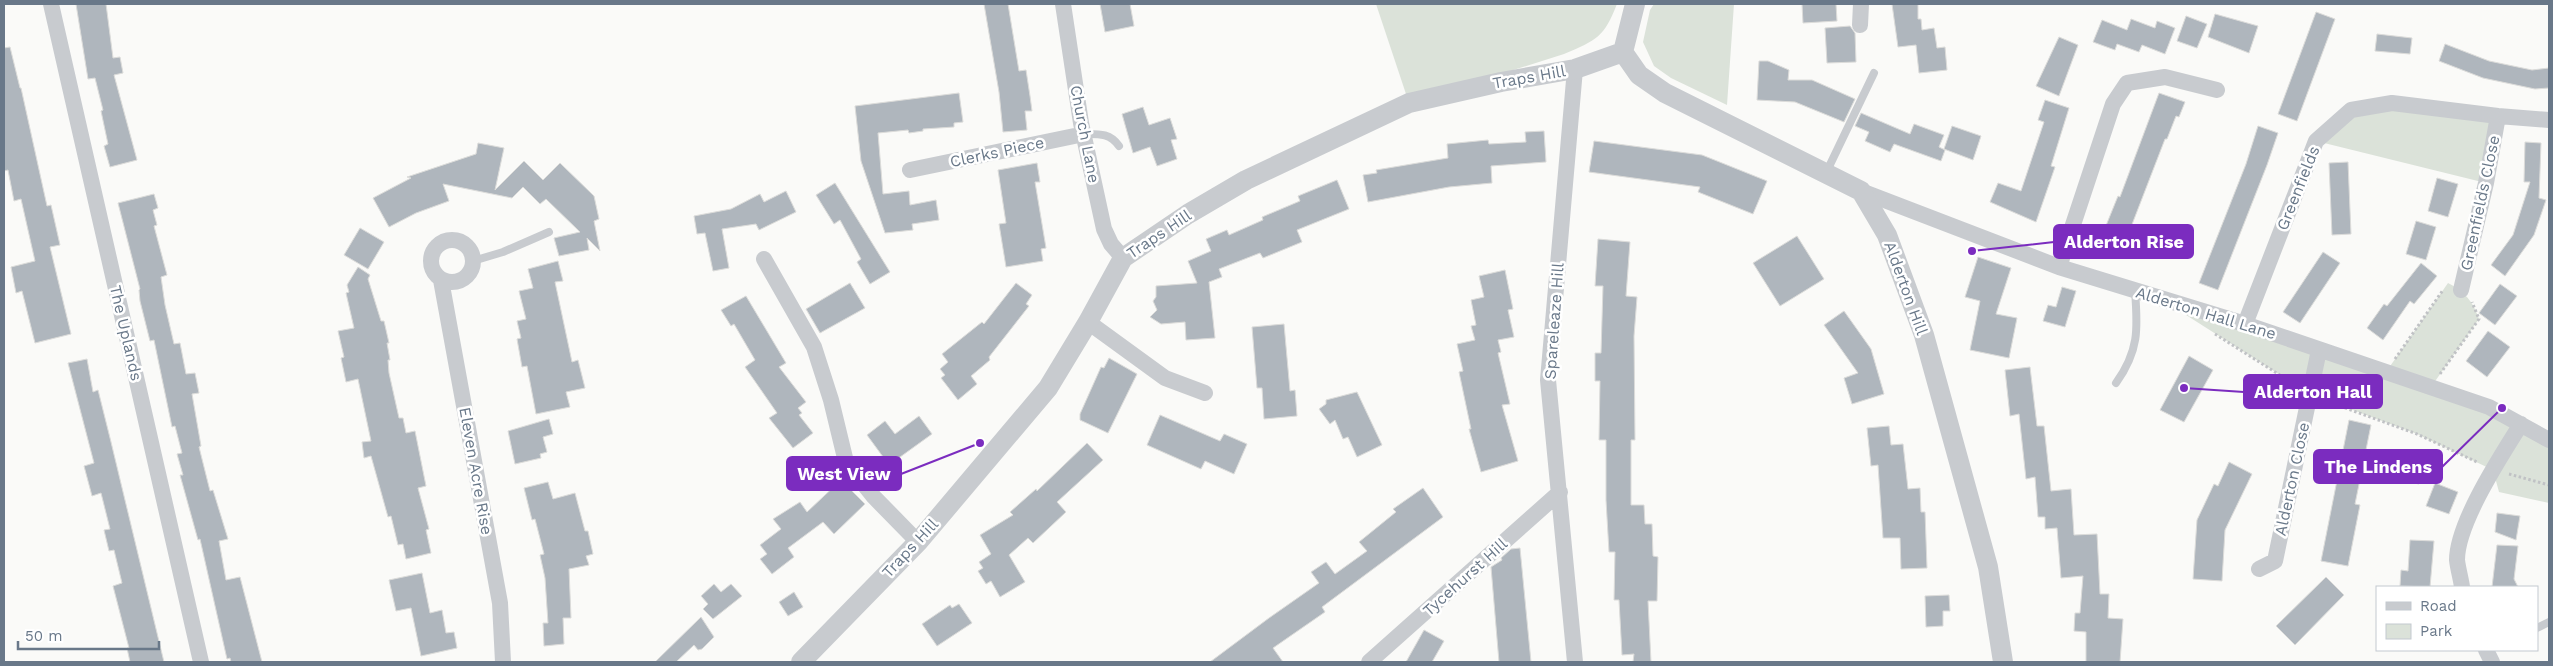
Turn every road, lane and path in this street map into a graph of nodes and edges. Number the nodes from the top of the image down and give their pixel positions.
1 (51, 4) edge
2 (1063, 4) edge
3 (1635, 4) edge
4 (1861, 4) edge
5 (1860, 25) dead end
6 (1623, 52) junction
7 (1575, 69) junction
8 (1874, 73) dead end
9 (2217, 90) dead end
10 (2498, 116) junction
11 (2549, 120) edge
12 (1084, 134) junction
13 (1119, 146) dead end
14 (910, 170) dead end
15 (1826, 173) junction
16 (1861, 191) junction
17 (549, 232) dead end
18 (1123, 258) junction
19 (764, 259) dead end
20 (474, 261) junction
21 (2059, 267) junction
22 (442, 280) junction
23 (2462, 284) junction
24 (2135, 291) junction
25 (1088, 322) junction
26 (2245, 324) junction
27 (2206, 329) dead end
28 (2319, 350) junction
29 (2386, 372) junction
30 (2116, 383) dead end
31 (2431, 387) junction
32 (1205, 393) dead end
33 (2310, 394) junction
34 (2522, 424) junction
35 (2549, 440) edge
36 (2493, 470) junction
37 (2549, 486) edge
38 (1560, 492) junction
39 (918, 542) junction
40 (2259, 569) dead end
41 (2462, 586) edge
42 (201, 662) edge
43 (503, 662) edge
44 (801, 662) edge
45 (1369, 662) edge
46 (1575, 662) edge
47 (2003, 662) edge

1 - 42 street, The Uplands
2 - 12 street, Church Lane
3 - 6 street
4 - 5 street
6 - 7 street, Traps Hill
6 - 15 street
7 - 18 street, Traps Hill
7 - 38 street, Spareleaze Hill
8 - 15 lane
9 - 21 street
10 - 11 street, Greenfields
10 - 23 street, Greenfields Close
10 - 26 street, Greenfields
12 - 13 lane
12 - 14 street, Clerks Piece
12 - 18 street, Church Lane
15 - 16 street
16 - 21 street, Alderton Hall Lane
16 - 47 street, Alderton Hill
17 - 20 lane
18 - 25 street, Traps Hill
19 - 39 street
20 - 22 street
20 - 22 street
21 - 24 street, Alderton Hall Lane
22 - 43 street, Eleven Acre Rise
23 - 29 path
23 - 31 path
24 - 26 street, Alderton Hall Lane
24 - 30 lane
25 - 32 street
25 - 39 street, Traps Hill
26 - 28 street, Alderton Hall Lane
27 - 33 path
28 - 29 street, Alderton Hall Lane
28 - 33 street, Alderton Close
29 - 31 street, Alderton Hall Lane
31 - 34 street, Alderton Hall Lane
33 - 36 path
33 - 40 street, Alderton Close
34 - 35 street, Alderton Hall Lane
34 - 36 street
36 - 37 path
36 - 41 street
38 - 45 street, Tycehurst Hill
38 - 46 street, Spareleaze Hill
39 - 44 street, Traps Hill

